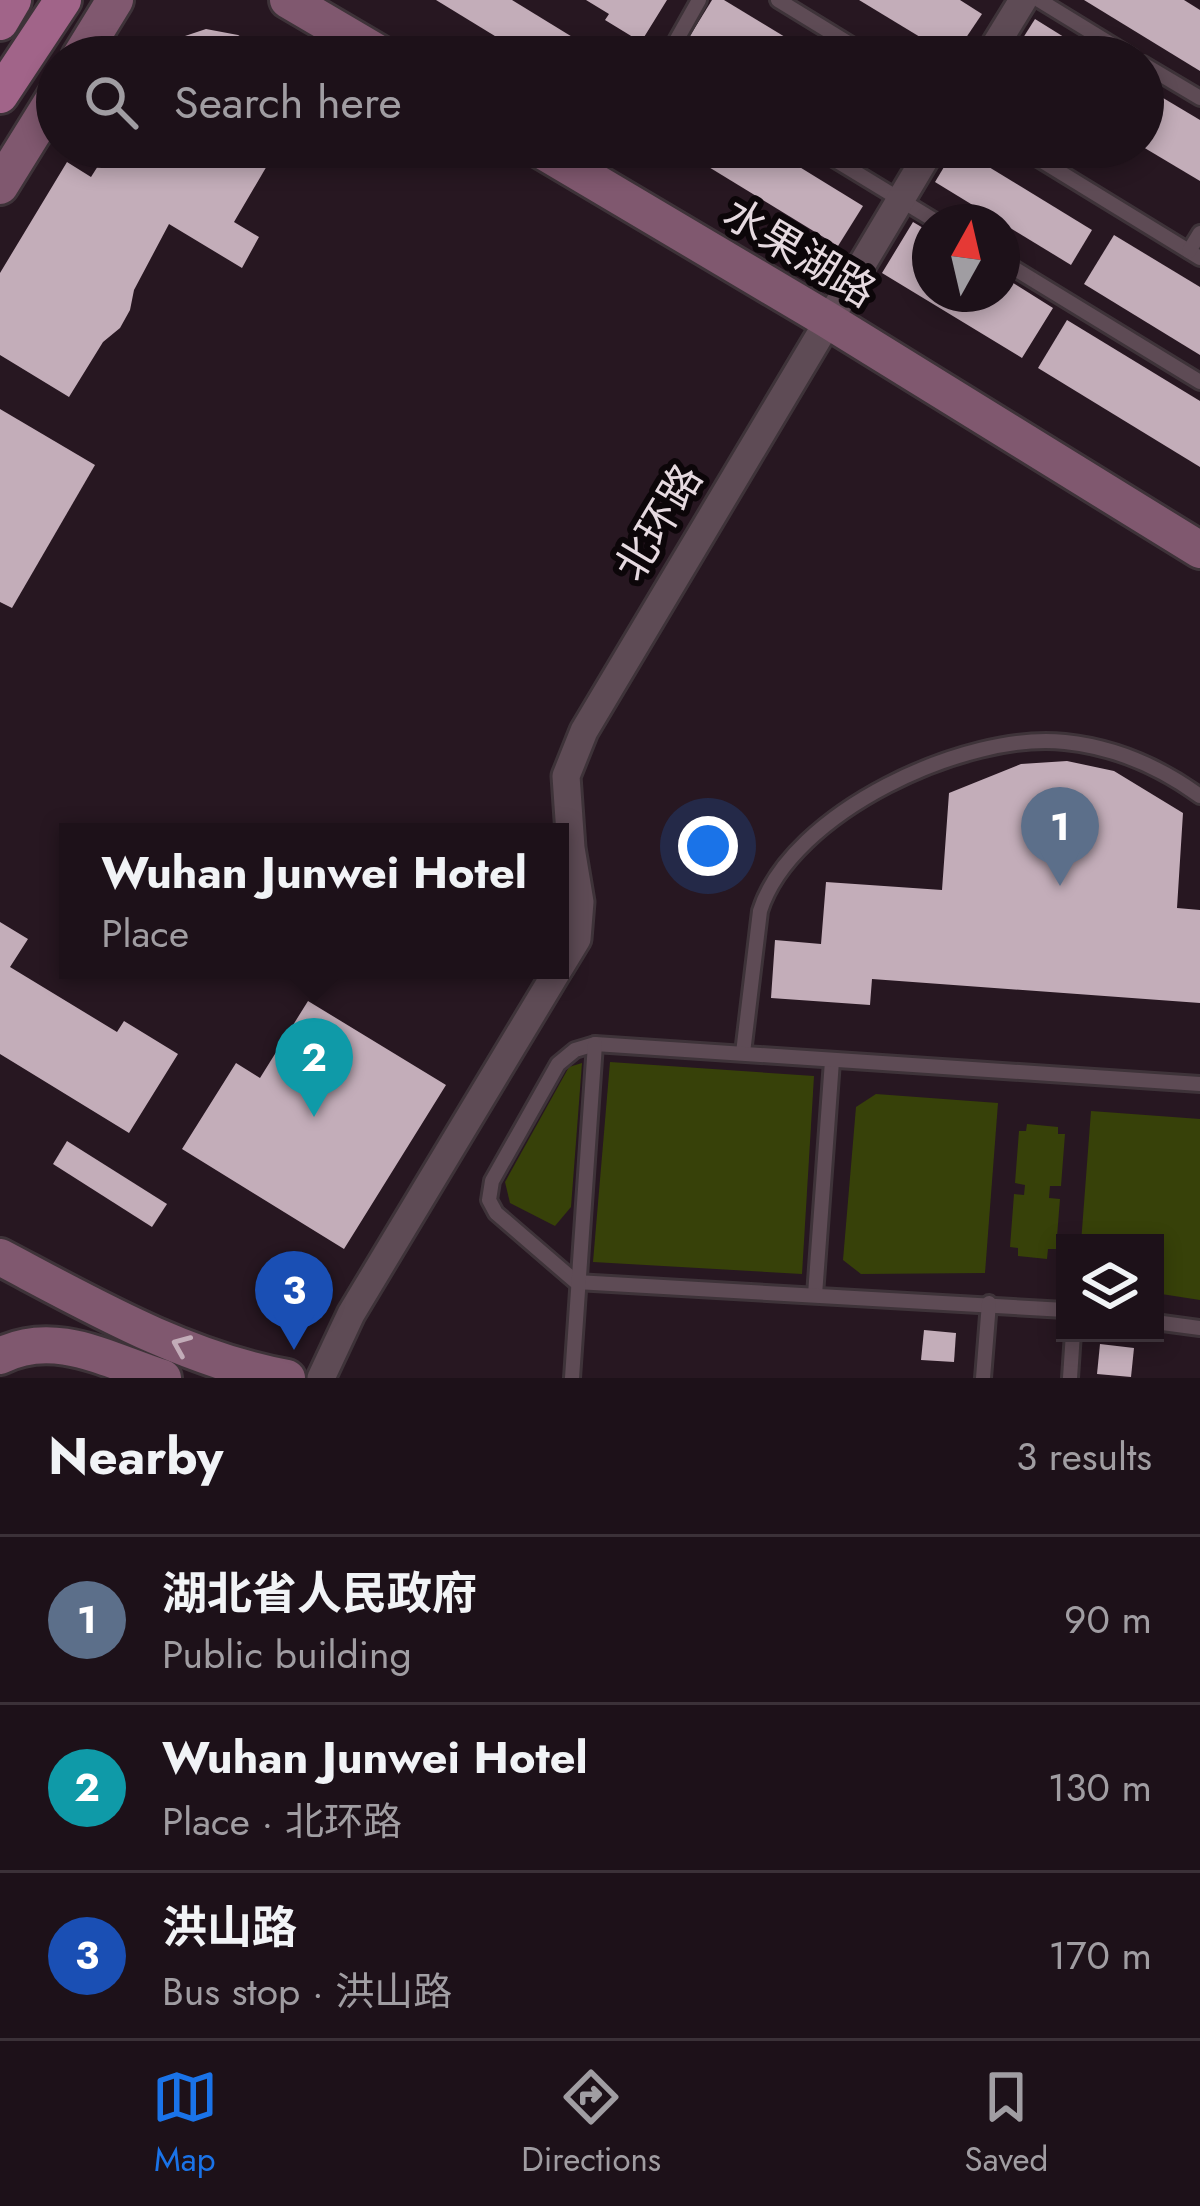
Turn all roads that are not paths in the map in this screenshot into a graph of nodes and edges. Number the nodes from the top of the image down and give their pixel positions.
1 (13, 0) edge
2 (63, 0) edge
3 (115, 0) edge
4 (288, 0) edge
5 (699, 0) edge
6 (778, 0) edge
7 (1025, 1) edge
8 (0, 22) edge
9 (39, 36) edge
10 (93, 36) edge
11 (349, 36) edge
12 (679, 36) edge
13 (837, 36) edge
14 (1002, 36) edge
15 (1092, 36) edge
16 (36, 41) edge
17 (1164, 77) edge
18 (0, 95) edge
19 (1200, 98) edge
20 (36, 128) edge
21 (571, 168) edge
22 (848, 168) edge
23 (919, 168) edge
24 (1053, 168) edge
25 (0, 186) edge
26 (900, 200) junction
27 (912, 207) edge
28 (1200, 232) edge
29 (1194, 254) edge
30 (1020, 272) edge
31 (826, 319) junction
32 (1200, 382) edge
33 (1200, 550) edge
34 (1200, 796) edge
35 (569, 952) edge
36 (553, 979) edge
37 (595, 1043) junction
38 (743, 1053) junction
39 (832, 1060) junction
40 (1200, 1084) edge
41 (0, 1257) edge
42 (576, 1282) junction
43 (815, 1295) junction
44 (989, 1303) junction
45 (1056, 1309) edge
46 (1164, 1323) edge
47 (1200, 1328) edge
48 (1072, 1342) edge
49 (0, 1356) edge
50 (163, 1378) edge
51 (287, 1378) edge
52 (321, 1378) edge
53 (572, 1378) edge
54 (983, 1378) edge
55 (1070, 1378) edge

1 - 8 main road
2 - 9 main road
3 - 10 street
4 - 11 street
5 - 12 lane
6 - 13 lane
7 - 14 street
7 - 15 lane
16 - 18 main road
17 - 19 lane
20 - 25 street
21 - 31 street, 水果湖路
22 - 26 lane
23 - 26 street, 北环路
24 - 29 lane
26 - 27 lane
26 - 31 street, 北环路
28 - 29 lane
30 - 32 lane
31 - 33 street, 水果湖路
31 - 35 street, 北环路
34 - 38 lane
36 - 52 street, 北环路
37 - 38 lane
37 - 42 lane
37 - 42 lane
38 - 39 lane
39 - 40 lane
39 - 43 lane
51 -> 41 street
42 - 43 lane
42 - 53 lane
43 - 44 lane
44 - 45 lane
44 - 54 lane
46 - 47 lane
48 - 55 lane
49 - 50 street

